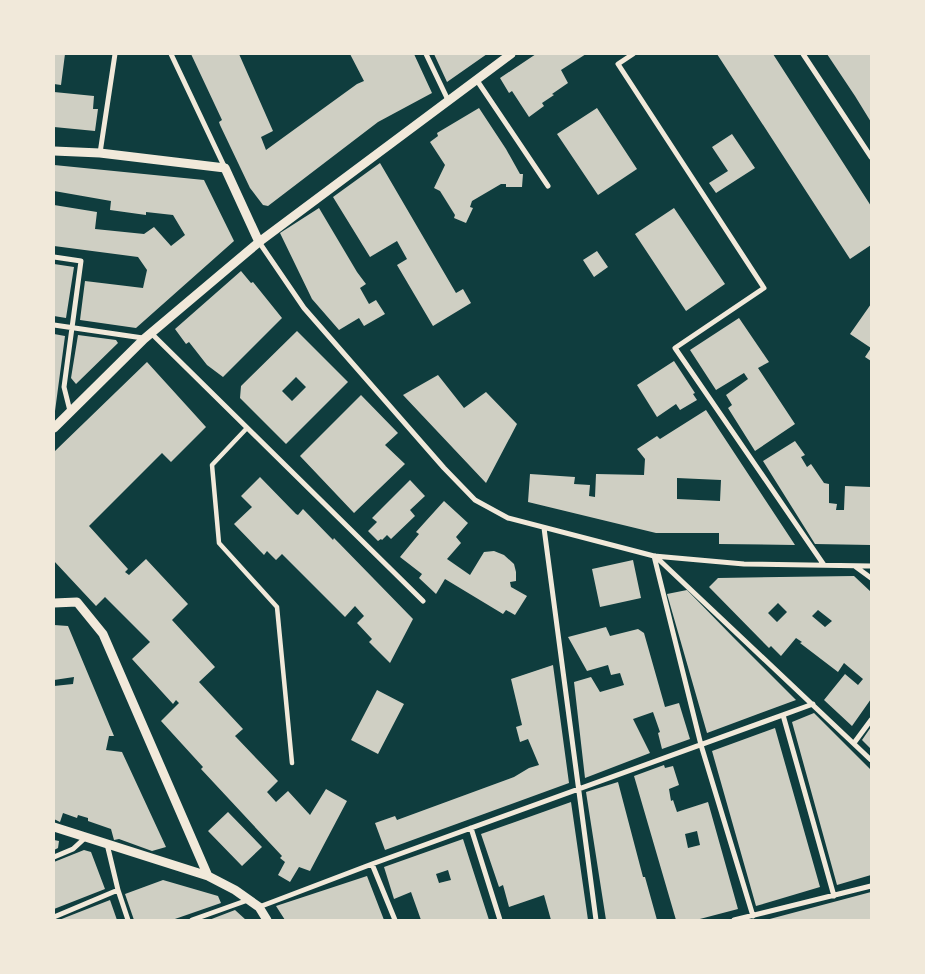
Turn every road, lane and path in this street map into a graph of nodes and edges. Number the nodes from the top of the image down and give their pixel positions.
1 (115, 54) edge
2 (171, 54) edge
3 (426, 54) edge
4 (511, 54) edge
5 (633, 54) edge
6 (803, 54) edge
7 (476, 79) junction
8 (448, 100) junction
9 (54, 151) edge
10 (100, 153) junction
11 (871, 157) edge
12 (225, 168) junction
13 (548, 186) dead end
14 (260, 242) junction
15 (54, 257) edge
16 (54, 325) edge
17 (72, 328) junction
18 (148, 336) junction
19 (70, 412) junction
20 (54, 428) edge
21 (247, 428) junction
22 (544, 528) junction
23 (654, 556) junction
24 (824, 565) junction
25 (855, 566) junction
26 (871, 566) edge
27 (871, 578) edge
28 (423, 601) dead end
29 (54, 603) edge
30 (812, 704) junction
31 (783, 715) junction
32 (871, 720) edge
33 (854, 744) junction
34 (701, 745) junction
35 (871, 760) edge
36 (292, 763) dead end
37 (579, 789) junction
38 (54, 827) edge
39 (471, 828) junction
40 (85, 838) junction
41 (107, 844) junction
42 (54, 857) edge
43 (372, 864) junction
44 (208, 876) junction
45 (871, 886) edge
46 (118, 890) junction
47 (834, 896) junction
48 (248, 900) junction
49 (259, 907) junction
50 (753, 916) junction
51 (54, 918) edge
52 (128, 920) edge
53 (192, 920) edge
54 (268, 920) edge
55 (395, 920) edge
56 (500, 920) edge
57 (596, 920) edge
58 (734, 920) edge

1 - 10 street
2 - 12 street
3 - 8 street
4 - 7 street
5 - 24 street
6 - 11 street
7 - 8 street
7 - 13 street
8 - 14 street
9 - 10 street
10 - 12 street
12 - 14 street
14 - 18 street
14 - 22 street
15 - 17 street
16 - 17 street
17 - 18 street
17 - 19 street
18 - 19 street
18 - 21 street
19 - 20 street
21 - 28 street
21 - 36 street
22 - 23 street
22 - 37 street
23 - 24 street
23 - 30 street
23 - 34 street
24 - 25 street
25 - 26 street
25 - 27 street
29 - 44 street
30 - 31 street
30 - 33 street
31 - 34 street
31 - 47 street
32 - 33 street
33 - 35 street
34 - 37 street
34 - 50 street
37 - 39 street
37 - 57 street
38 - 40 street
39 - 43 street
39 - 56 street
40 - 41 street
40 - 42 street
41 - 44 street
41 - 46 street
43 - 49 street
43 - 55 street
44 - 48 street
45 - 47 street
46 - 51 street
46 - 52 street
47 - 50 street
48 - 49 street
48 - 53 street
49 - 54 street
50 - 58 street

